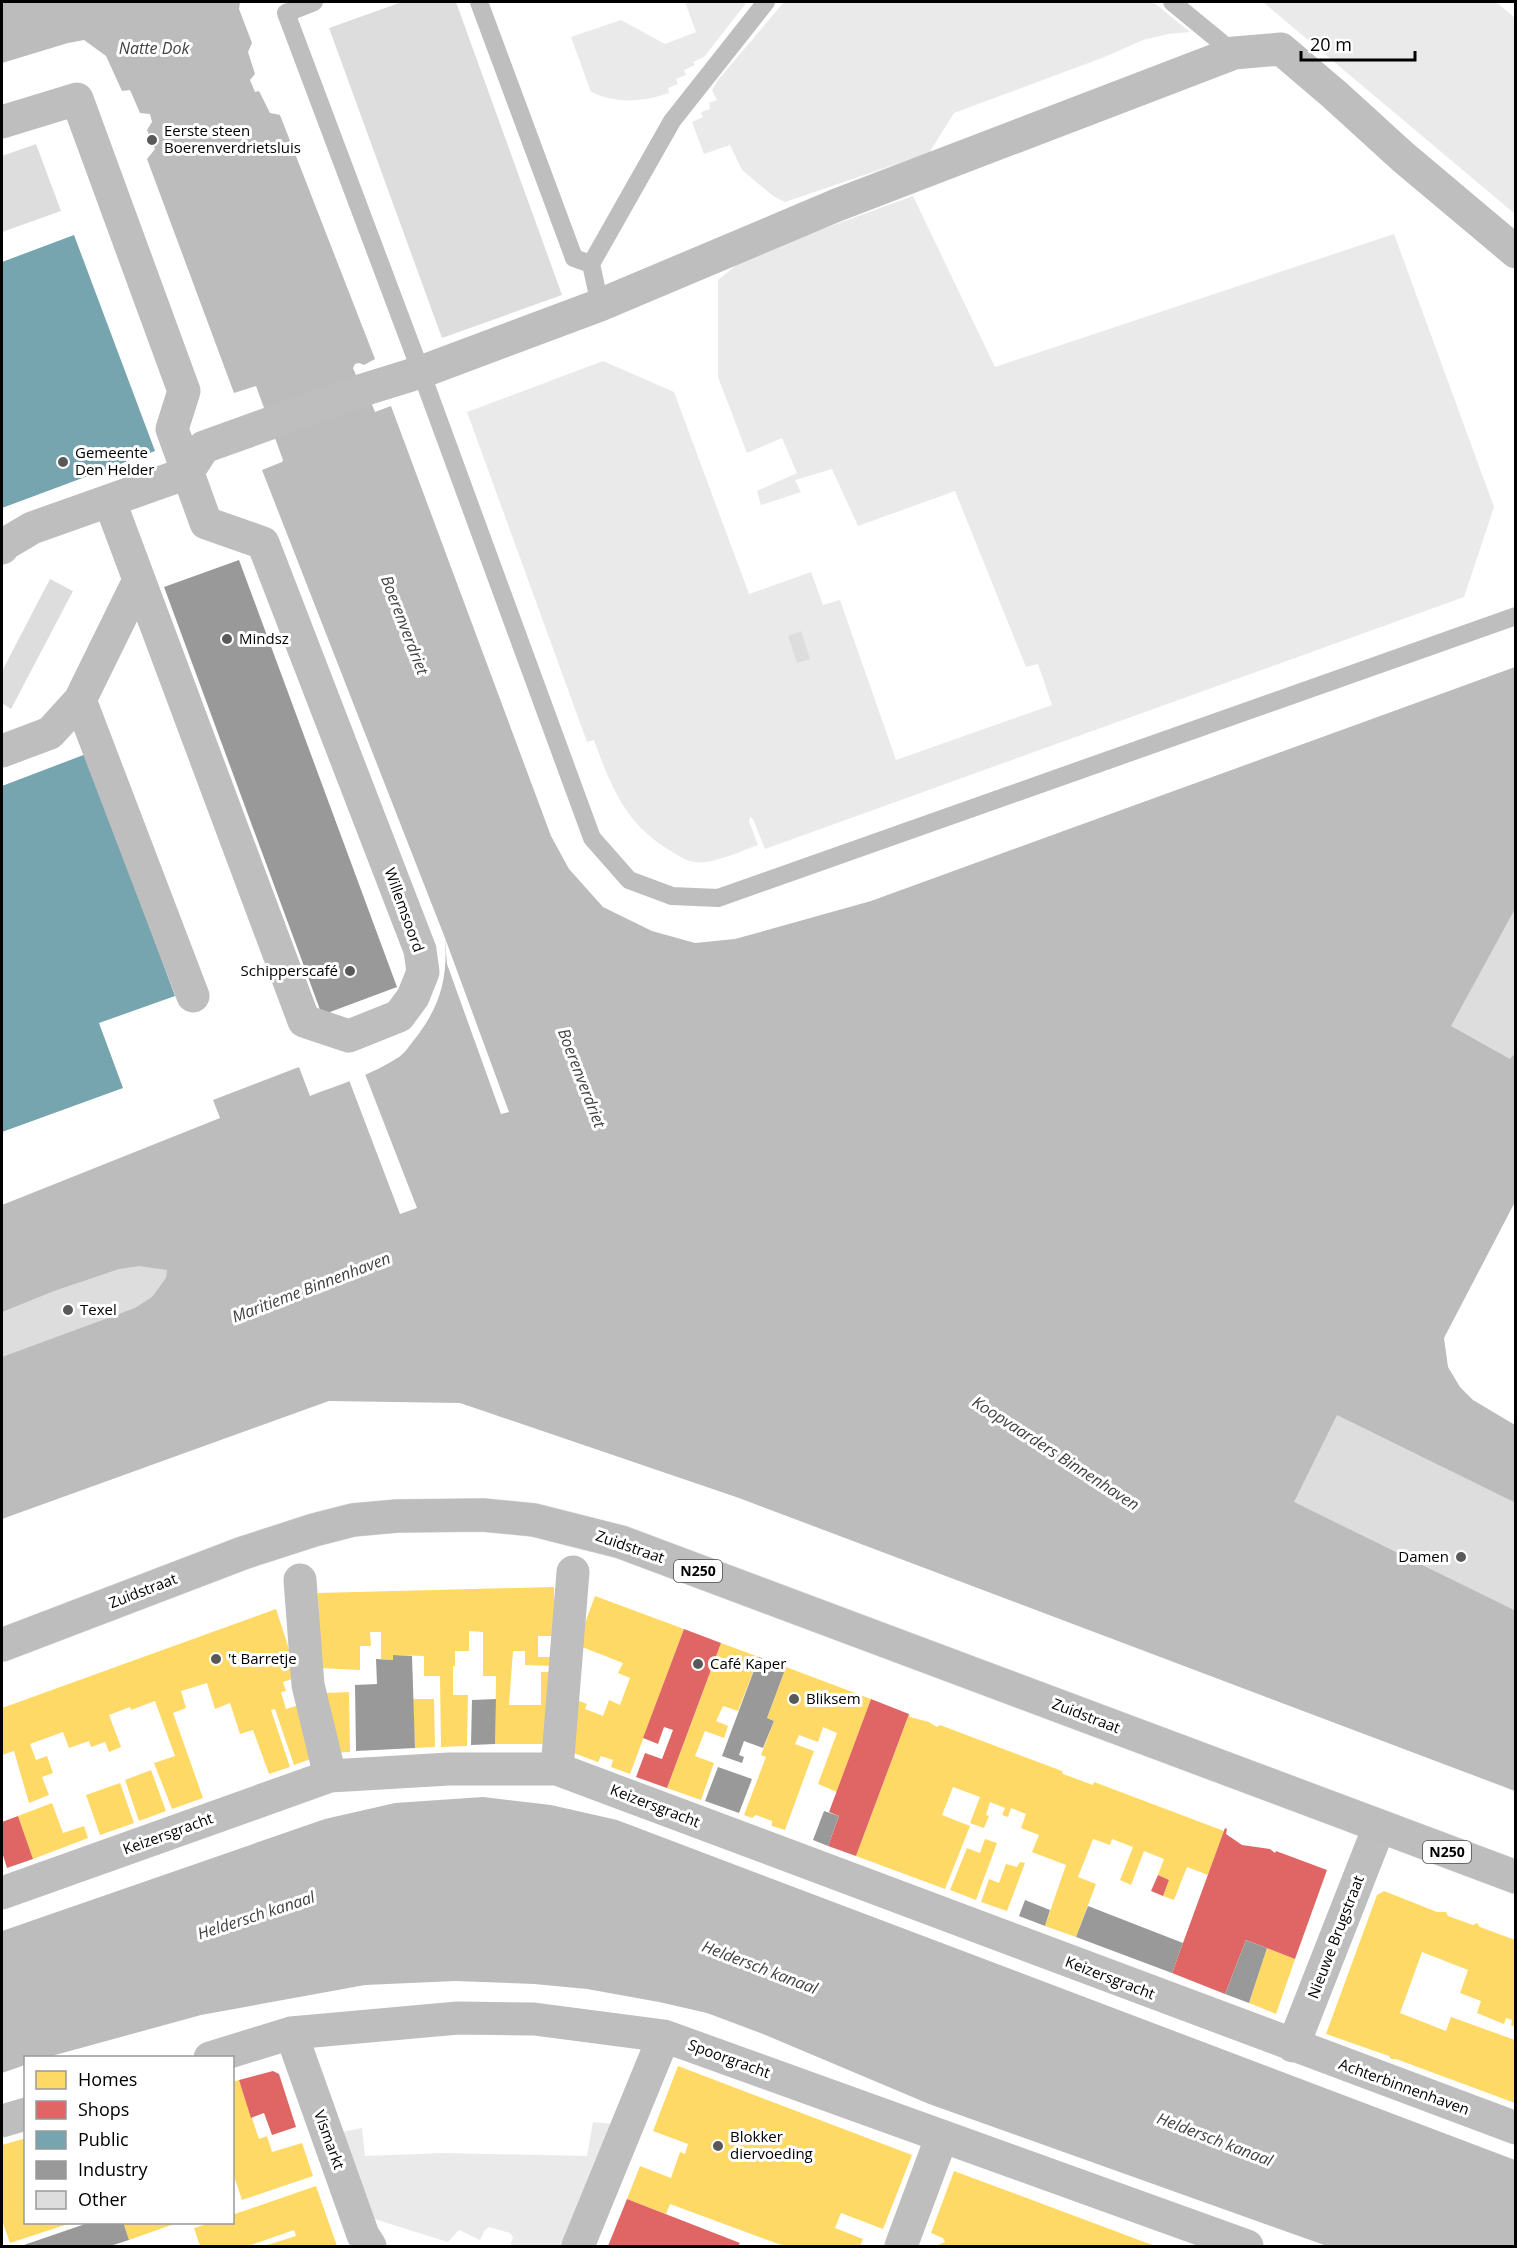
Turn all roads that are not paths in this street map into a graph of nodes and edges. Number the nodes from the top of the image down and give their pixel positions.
1 (314, 2) edge
2 (479, 2) edge
3 (766, 2) edge
4 (1172, 2) edge
5 (1234, 53) junction
6 (2, 122) edge
7 (1515, 252) edge
8 (591, 264) junction
9 (600, 305) junction
10 (422, 372) junction
11 (196, 460) junction
12 (110, 502) junction
13 (2, 548) edge
14 (139, 580) junction
15 (1515, 616) edge
16 (80, 700) junction
17 (2, 751) edge
18 (193, 996) dead end
19 (573, 1572) dead end
20 (300, 1580) dead end
21 (2, 1645) edge
22 (558, 1769) junction
23 (330, 1776) junction
24 (1378, 1827) junction
25 (1515, 1878) edge
26 (2, 1893) edge
27 (291, 2033) junction
28 (664, 2036) junction
29 (1293, 2046) junction
30 (216, 2056) edge
31 (24, 2115) edge
32 (2, 2121) edge
33 (1515, 2128) edge
34 (942, 2136) junction
35 (1233, 2244) edge
36 (370, 2247) edge
37 (578, 2247) edge
38 (901, 2247) edge

1 - 10 lane
2 - 8 lane
3 - 8 lane
4 - 5 lane
5 - 7 street
5 - 9 street
6 - 11 street
8 - 9 lane
9 - 10 street
10 - 11 street
10 - 15 lane
11 - 12 street
11 - 14 street, Willemsoord
12 - 13 street
12 - 14 street, Willemsoord
14 - 16 street
16 - 17 street
16 - 18 street
19 - 22 street
20 - 23 street
21 - 24 main road, Zuidstraat / N250
22 - 23 street, Keizersgracht
22 - 29 street, Keizersgracht
23 - 26 street, Keizersgracht
24 - 25 main road, N250
24 - 29 street, Nieuwe Brugstraat
27 - 28 street, Spoorgracht
27 - 30 street, Spoorgracht
27 - 36 street, Vismarkt
28 - 34 street, Spoorgracht
28 - 37 street
29 - 33 street, Achterbinnenhaven
31 - 32 street
34 - 35 street, Spoorgracht
34 - 38 street

